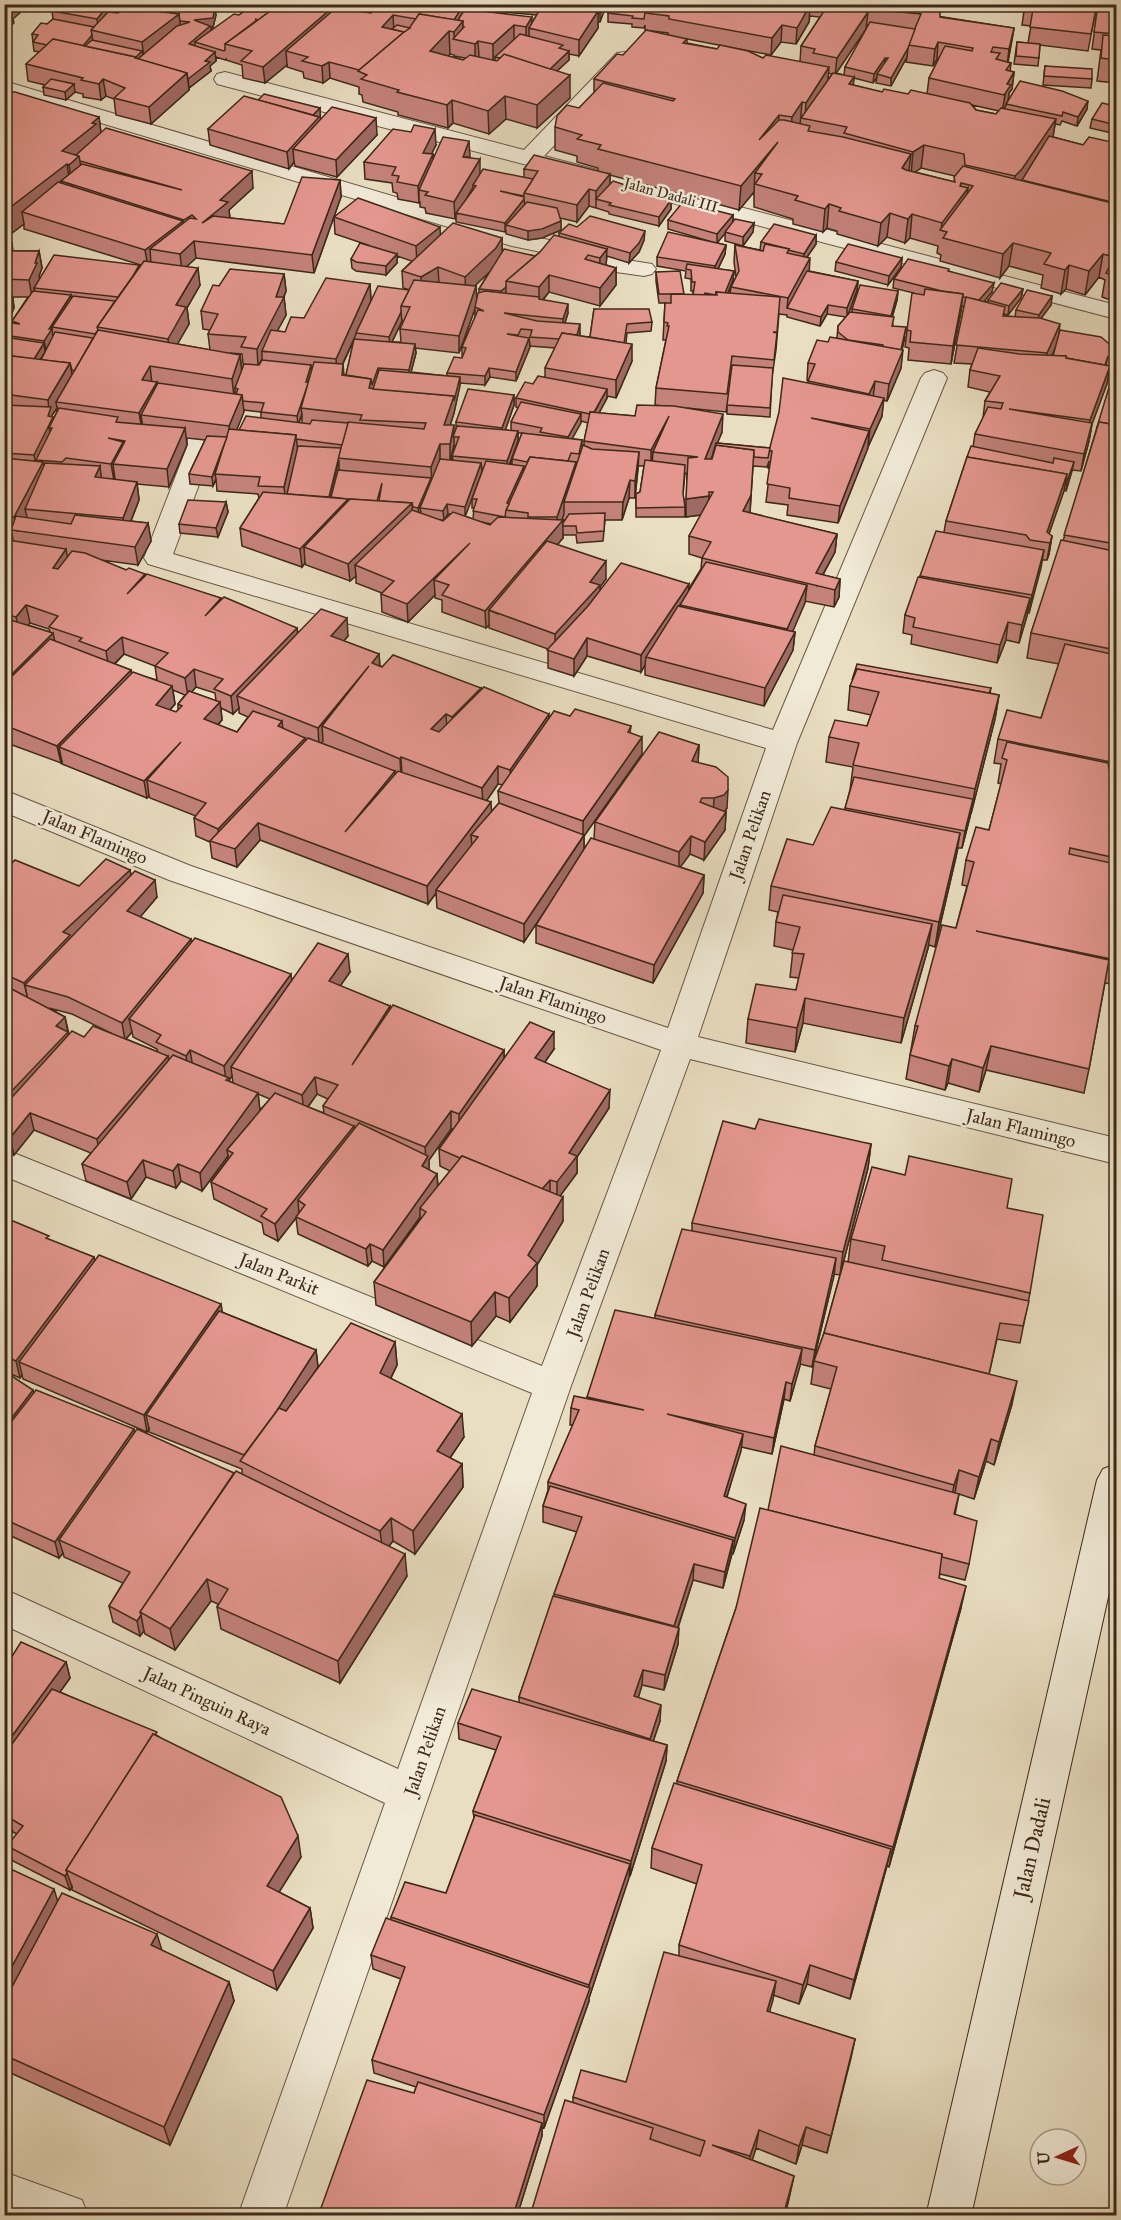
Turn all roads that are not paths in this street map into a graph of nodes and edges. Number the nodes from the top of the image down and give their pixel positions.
1 (642, 45) edge
2 (225, 79) dead end
3 (4, 87) edge
4 (529, 158) junction
5 (644, 269) dead end
6 (1116, 312) edge
7 (934, 378) dead end
8 (119, 430) edge
9 (782, 743) junction
10 (4, 800) edge
11 (679, 1044) junction
12 (1116, 1151) edge
13 (4, 1161) edge
14 (553, 1386) junction
15 (1116, 1480) edge
16 (4, 1606) edge
17 (410, 1796) junction
18 (4, 2194) edge
19 (66, 2216) edge
20 (260, 2216) edge
21 (948, 2216) edge

1 - 4 street
2 - 4 street, Jalan Dadali III
3 - 5 street
4 - 6 street, Jalan Dadali III
7 - 9 street, Jalan Pelikan
8 - 9 street
9 - 11 street, Jalan Pelikan
10 - 11 street, Jalan Flamingo
11 - 12 street, Jalan Flamingo
11 - 14 street, Jalan Pelikan
13 - 14 street, Jalan Parkit
14 - 17 street, Jalan Pelikan
15 - 21 street, Jalan Dadali
16 - 17 street, Jalan Pinguin Raya
17 - 20 street, Jalan Pelikan
18 - 19 street

